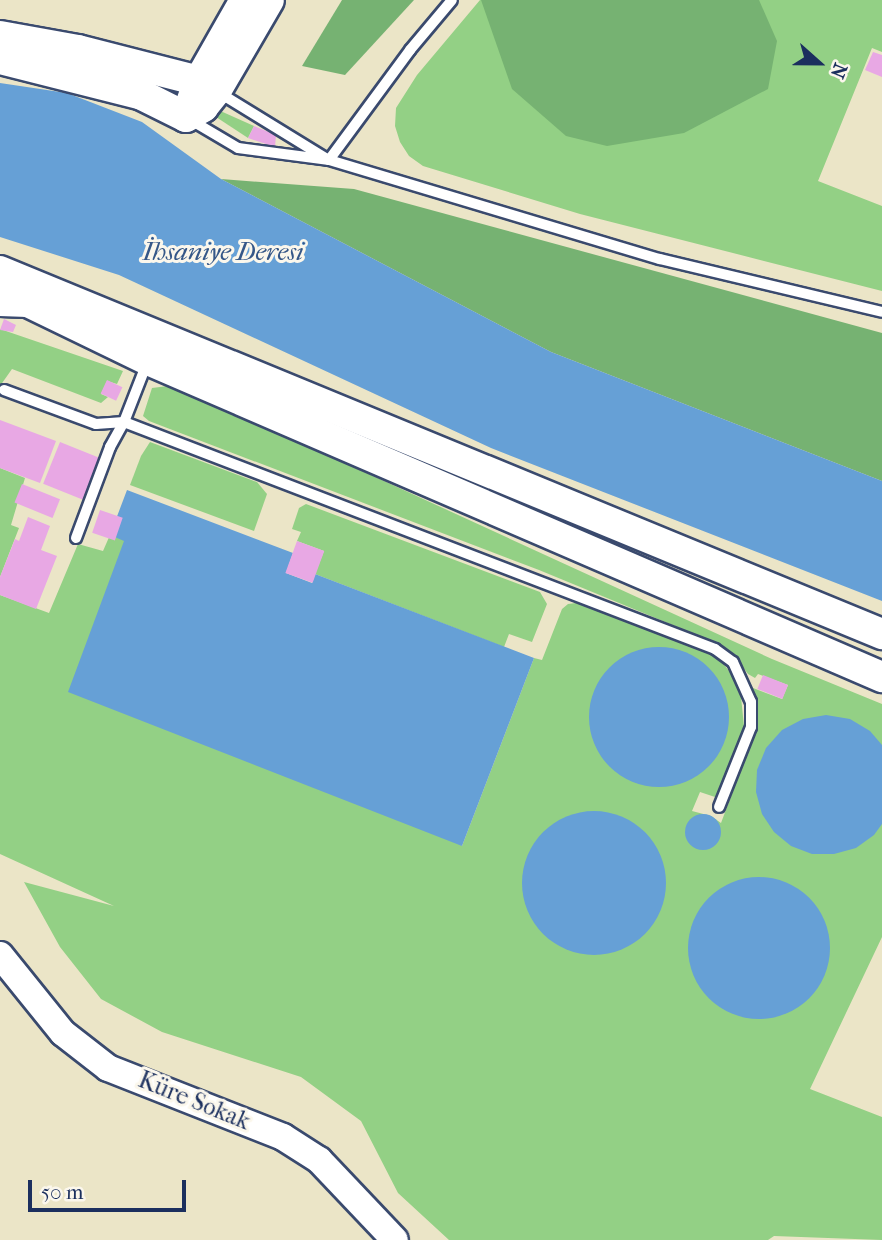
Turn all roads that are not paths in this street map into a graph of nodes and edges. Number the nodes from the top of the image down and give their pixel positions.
1 (244, 0) edge
2 (269, 0) edge
3 (452, 0) edge
4 (0, 36) edge
5 (0, 59) edge
6 (207, 86) junction
7 (187, 117) junction
8 (329, 160) junction
9 (0, 271) edge
10 (0, 301) edge
11 (882, 312) edge
12 (148, 360) junction
13 (4, 390) dead end
14 (124, 422) junction
15 (76, 538) dead end
16 (882, 634) edge
17 (882, 677) edge
18 (719, 807) dead end
19 (0, 955) edge
20 (395, 1240) edge

1 - 6 main road
2 - 6 main road
3 - 8 lane
4 - 6 main road
5 - 7 main road
6 - 7 main road
6 - 8 lane
7 - 8 lane
8 - 11 lane
9 - 16 main road
10 - 12 main road
12 - 14 lane
12 - 17 main road
13 - 14 lane
14 - 15 lane
14 - 18 lane
19 - 20 street, Küre Sokak

